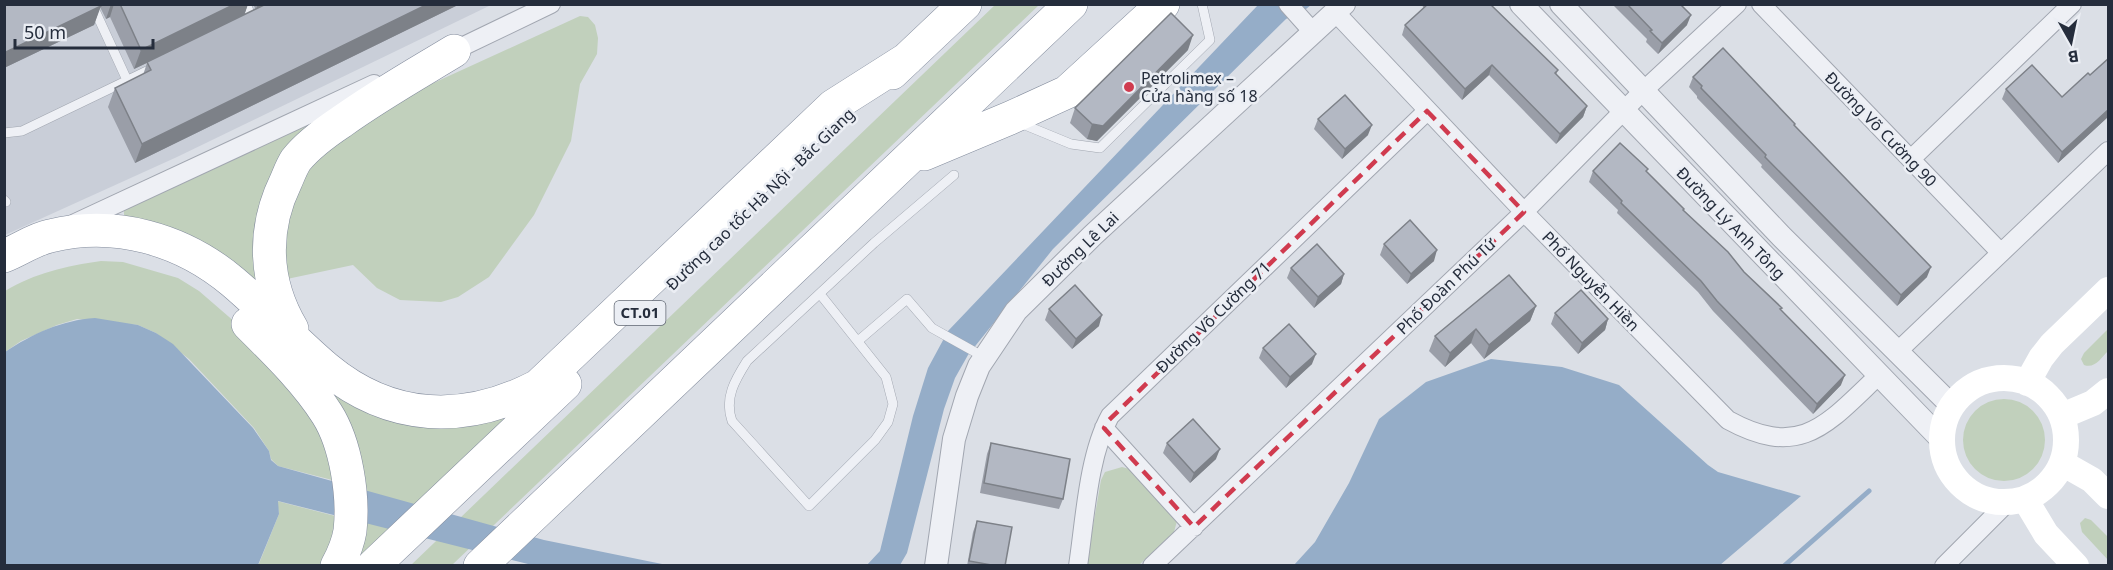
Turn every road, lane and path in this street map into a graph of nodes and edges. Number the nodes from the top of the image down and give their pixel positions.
1 (92, 4) edge
2 (246, 4) edge
3 (551, 4) edge
4 (965, 4) edge
5 (1071, 4) edge
6 (1163, 4) edge
7 (1202, 4) edge
8 (1288, 4) edge
9 (1521, 4) edge
10 (1561, 4) edge
11 (1737, 4) edge
12 (1761, 4) edge
13 (2072, 4) edge
14 (1340, 9) edge
15 (263, 15) edge
16 (253, 20) junction
17 (242, 25) edge
18 (1313, 32) junction
19 (454, 51) junction
20 (907, 59) junction
21 (159, 65) edge
22 (127, 80) junction
23 (1642, 92) junction
24 (1427, 111) junction
25 (1623, 111) junction
26 (1010, 118) junction
27 (4, 133) edge
28 (2109, 151) edge
29 (1911, 159) junction
30 (906, 162) junction
31 (954, 175) dead end
32 (1524, 212) junction
33 (48, 236) junction
34 (1781, 236) junction
35 (2001, 253) junction
36 (1762, 255) junction
37 (4, 256) edge
38 (795, 268) junction
39 (4, 278) edge
40 (2109, 290) edge
41 (820, 294) junction
42 (858, 341) junction
43 (303, 345) junction
44 (1897, 352) junction
45 (983, 356) junction
46 (1878, 376) junction
47 (2027, 383) junction
48 (2109, 391) edge
49 (1952, 406) junction
50 (2062, 416) junction
51 (1104, 428) junction
52 (1942, 440) junction
53 (2062, 463) junction
54 (2109, 496) edge
55 (2017, 500) junction
56 (1194, 527) junction
57 (337, 566) edge
58 (373, 566) edge
59 (480, 566) edge
60 (508, 566) edge
61 (936, 566) edge
62 (1078, 566) edge
63 (1152, 566) edge
64 (1944, 566) edge
65 (2076, 566) edge

1 - 22 lane
2 - 16 lane
3 - 19 street
4 - 20 highway, Đường cao tốc Hà Nội - Bắc Giang / CT.01
5 - 30 highway
6 - 26 highway
7 - 26 lane
8 - 18 street
9 - 25 street, Đường Lý Anh Tông
10 - 23 street, Đường Lý Anh Tông
11 - 23 street, Phố Đoàn Phú Tứ
12 - 29 street, Đường Võ Cường 90
13 - 29 street
14 - 18 street, Đường Lê Lai
14 - 24 street, Phố Nguyễn Hiền
15 - 16 lane
16 - 17 lane
18 - 45 street, Đường Lê Lai
19 - 33 street
19 - 43 highway
20 - 43 highway
20 - 58 highway, Đường cao tốc Hà Nội - Bắc Giang / CT.01
21 - 22 lane
22 - 27 lane
23 - 25 street, Phố Đoàn Phú Tứ
23 - 34 street, Đường Lý Anh Tông
24 - 32 street, Phố Nguyễn Hiền
24 - 51 street, Đường Võ Cường 71
25 - 32 street, Phố Đoàn Phú Tứ
25 - 36 street, Đường Lý Anh Tông
26 - 30 highway
28 - 35 street
29 - 35 street, Đường Võ Cường 90
30 - 38 highway
31 - 41 lane
32 - 46 street, Phố Nguyễn Hiền
32 - 56 street, Phố Đoàn Phú Tứ
33 - 37 highway
33 - 43 highway
34 - 36 street
34 - 44 street, Đường Lý Anh Tông
35 - 44 street
36 - 46 street, Đường Lý Anh Tông
38 - 59 highway
38 - 60 highway
39 - 57 highway
40 - 47 main road
41 - 42 lane
41 - 42 lane
42 - 45 lane
44 - 49 street, Đường Lý Anh Tông
45 - 61 street, Đường Lê Lai
46 - 52 street, Đường Lý Anh Tông
47 - 49 main road
47 - 50 main road
48 - 50 main road
49 - 52 main road
50 - 53 main road
51 - 56 street
51 - 62 street, Đường Võ Cường 71
52 - 55 main road
53 - 54 main road
53 - 55 main road
55 - 64 street
55 - 65 main road
56 - 63 street, Phố Đoàn Phú Tứ

